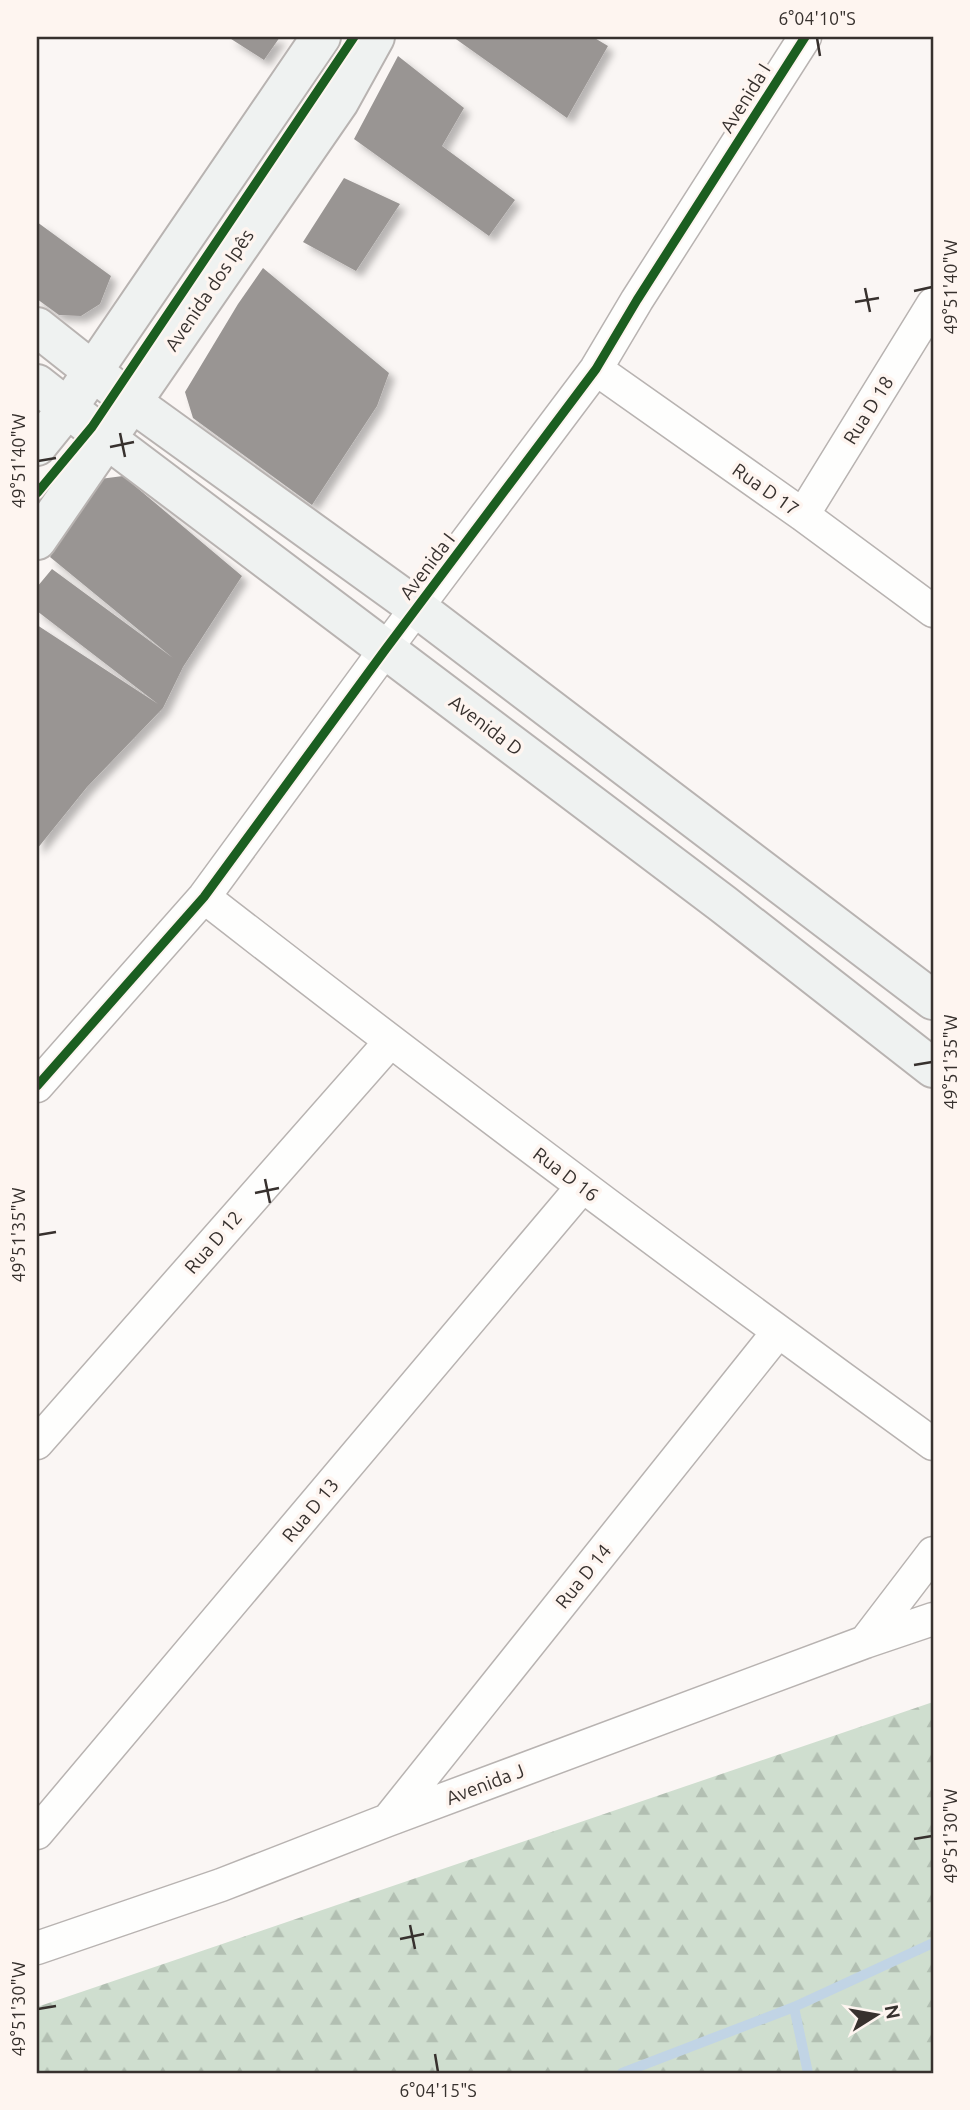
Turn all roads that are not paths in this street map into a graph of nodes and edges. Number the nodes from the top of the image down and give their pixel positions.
1 (321, 37) edge
2 (375, 37) edge
3 (805, 37) edge
4 (933, 304) edge
5 (37, 327) edge
6 (596, 369) junction
7 (92, 370) junction
8 (37, 384) edge
9 (133, 402) junction
10 (68, 409) junction
11 (107, 439) junction
12 (37, 446) edge
13 (803, 515) junction
14 (37, 540) edge
15 (417, 608) junction
16 (933, 611) edge
17 (386, 649) junction
18 (204, 897) junction
19 (933, 1000) edge
20 (390, 1042) junction
21 (933, 1069) edge
22 (37, 1086) edge
23 (582, 1186) junction
24 (778, 1332) junction
25 (37, 1443) edge
26 (933, 1444) edge
27 (933, 1553) edge
28 (933, 1619) edge
29 (864, 1642) junction
30 (388, 1820) junction
31 (37, 1833) edge
32 (37, 1948) edge

1 - 7 main road
2 - 9 main road, Avenida dos Ipês
3 - 6 street, Avenida I
4 - 13 street, Rua D 18
5 - 7 main road
6 - 13 street, Rua D 17
6 - 15 street, Avenida I
7 - 9 main road
7 - 10 main road
8 - 10 main road, Avenida D
9 - 11 main road, Avenida dos Ipês
9 - 15 main road
10 - 11 main road, Avenida D
10 - 12 main road
11 - 14 main road, Avenida dos Ipês
11 - 17 main road, Avenida D
13 - 16 street, Rua D 17
15 - 17 street, Avenida I
15 - 19 main road
17 - 18 street, Avenida I
17 - 21 main road, Avenida D
18 - 20 street, Rua D 16
18 - 22 street, Avenida I
20 - 23 street, Rua D 16
20 - 25 street, Rua D 12
23 - 24 street, Rua D 16
23 - 31 street, Rua D 13
24 - 26 street, Rua D 16
24 - 30 street, Rua D 14
27 - 29 street
28 - 29 street, Avenida J
29 - 30 street, Avenida J
30 - 32 street, Avenida J

